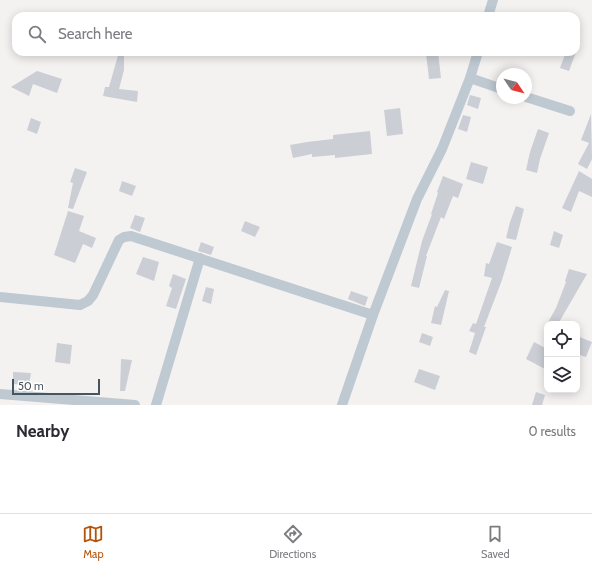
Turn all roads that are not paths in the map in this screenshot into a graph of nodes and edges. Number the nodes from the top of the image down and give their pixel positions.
1 (493, 0) edge
2 (489, 12) edge
3 (477, 56) edge
4 (470, 78) junction
5 (496, 87) edge
6 (532, 99) edge
7 (570, 111) dead end
8 (200, 258) junction
9 (0, 297) edge
10 (373, 315) junction
11 (0, 394) edge
12 (61, 402) edge
13 (134, 405) edge
14 (156, 405) edge
15 (342, 405) edge

1 - 2 street
3 - 4 street
4 - 5 street
4 - 10 street
6 - 7 street
8 - 9 street
8 - 10 street
8 - 14 street
10 - 15 street
11 - 12 street
12 - 13 street

